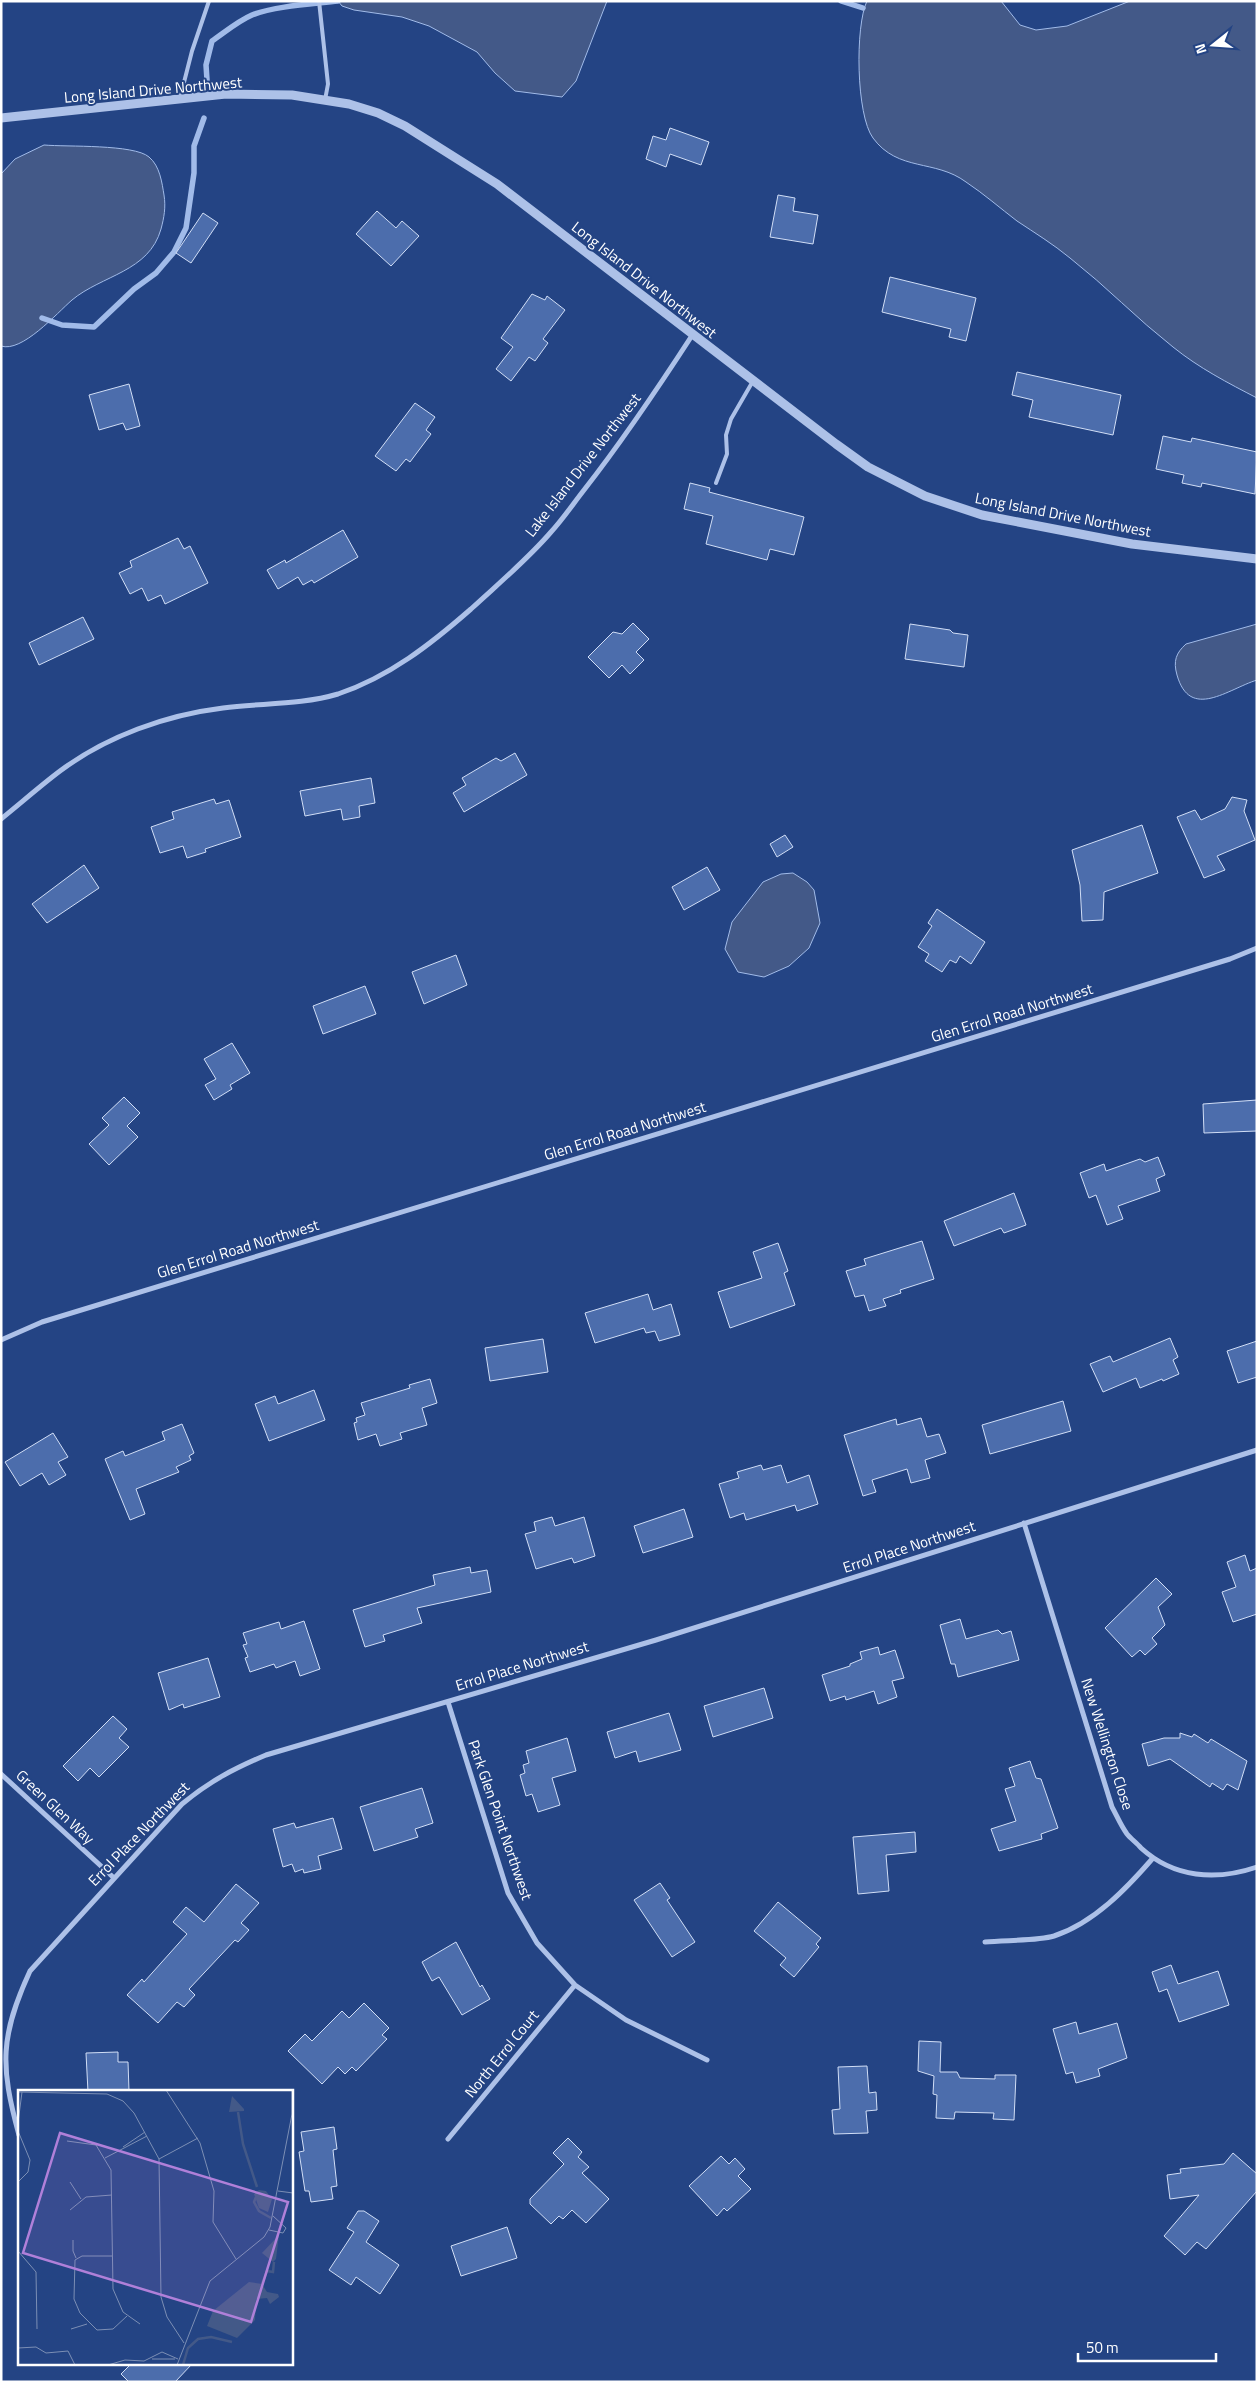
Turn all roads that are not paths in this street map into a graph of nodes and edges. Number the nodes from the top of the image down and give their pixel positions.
1 (209, 1) edge
2 (319, 1) edge
3 (180, 100) junction
4 (325, 100) junction
5 (1, 118) edge
6 (693, 334) junction
7 (753, 382) junction
8 (716, 483) dead end
9 (1257, 559) edge
10 (1, 818) edge
11 (1257, 948) edge
12 (1, 1340) edge
13 (1257, 1450) edge
14 (1024, 1523) junction
15 (448, 1702) junction
16 (1, 1774) edge
17 (1153, 1858) junction
18 (1257, 1867) edge
19 (114, 1878) junction
20 (985, 1942) dead end
21 (575, 1985) junction
22 (707, 2060) dead end
23 (18, 2132) edge
24 (448, 2139) dead end

1 - 3 lane
2 - 4 lane
3 - 4 street, Long Island Drive Northwest
3 - 5 street, Long Island Drive Northwest
4 - 6 street, Long Island Drive Northwest
6 - 7 street, Long Island Drive Northwest
6 - 10 street, Lake Island Drive Northwest
7 - 8 lane
7 - 9 street, Long Island Drive Northwest
11 - 12 street, Glen Errol Road Northwest
13 - 14 street, Errol Place Northwest
14 - 15 street, Errol Place Northwest
14 - 17 street, New Wellington Close
15 - 19 street, Errol Place Northwest
15 - 21 street, Park Glen Point Northwest
16 - 19 street, Green Glen Way
17 - 18 street, New Wellington Close
17 - 20 street
19 - 23 street, Errol Place Northwest
21 - 22 street, Park Glen Point Northwest
21 - 24 street, North Errol Court

